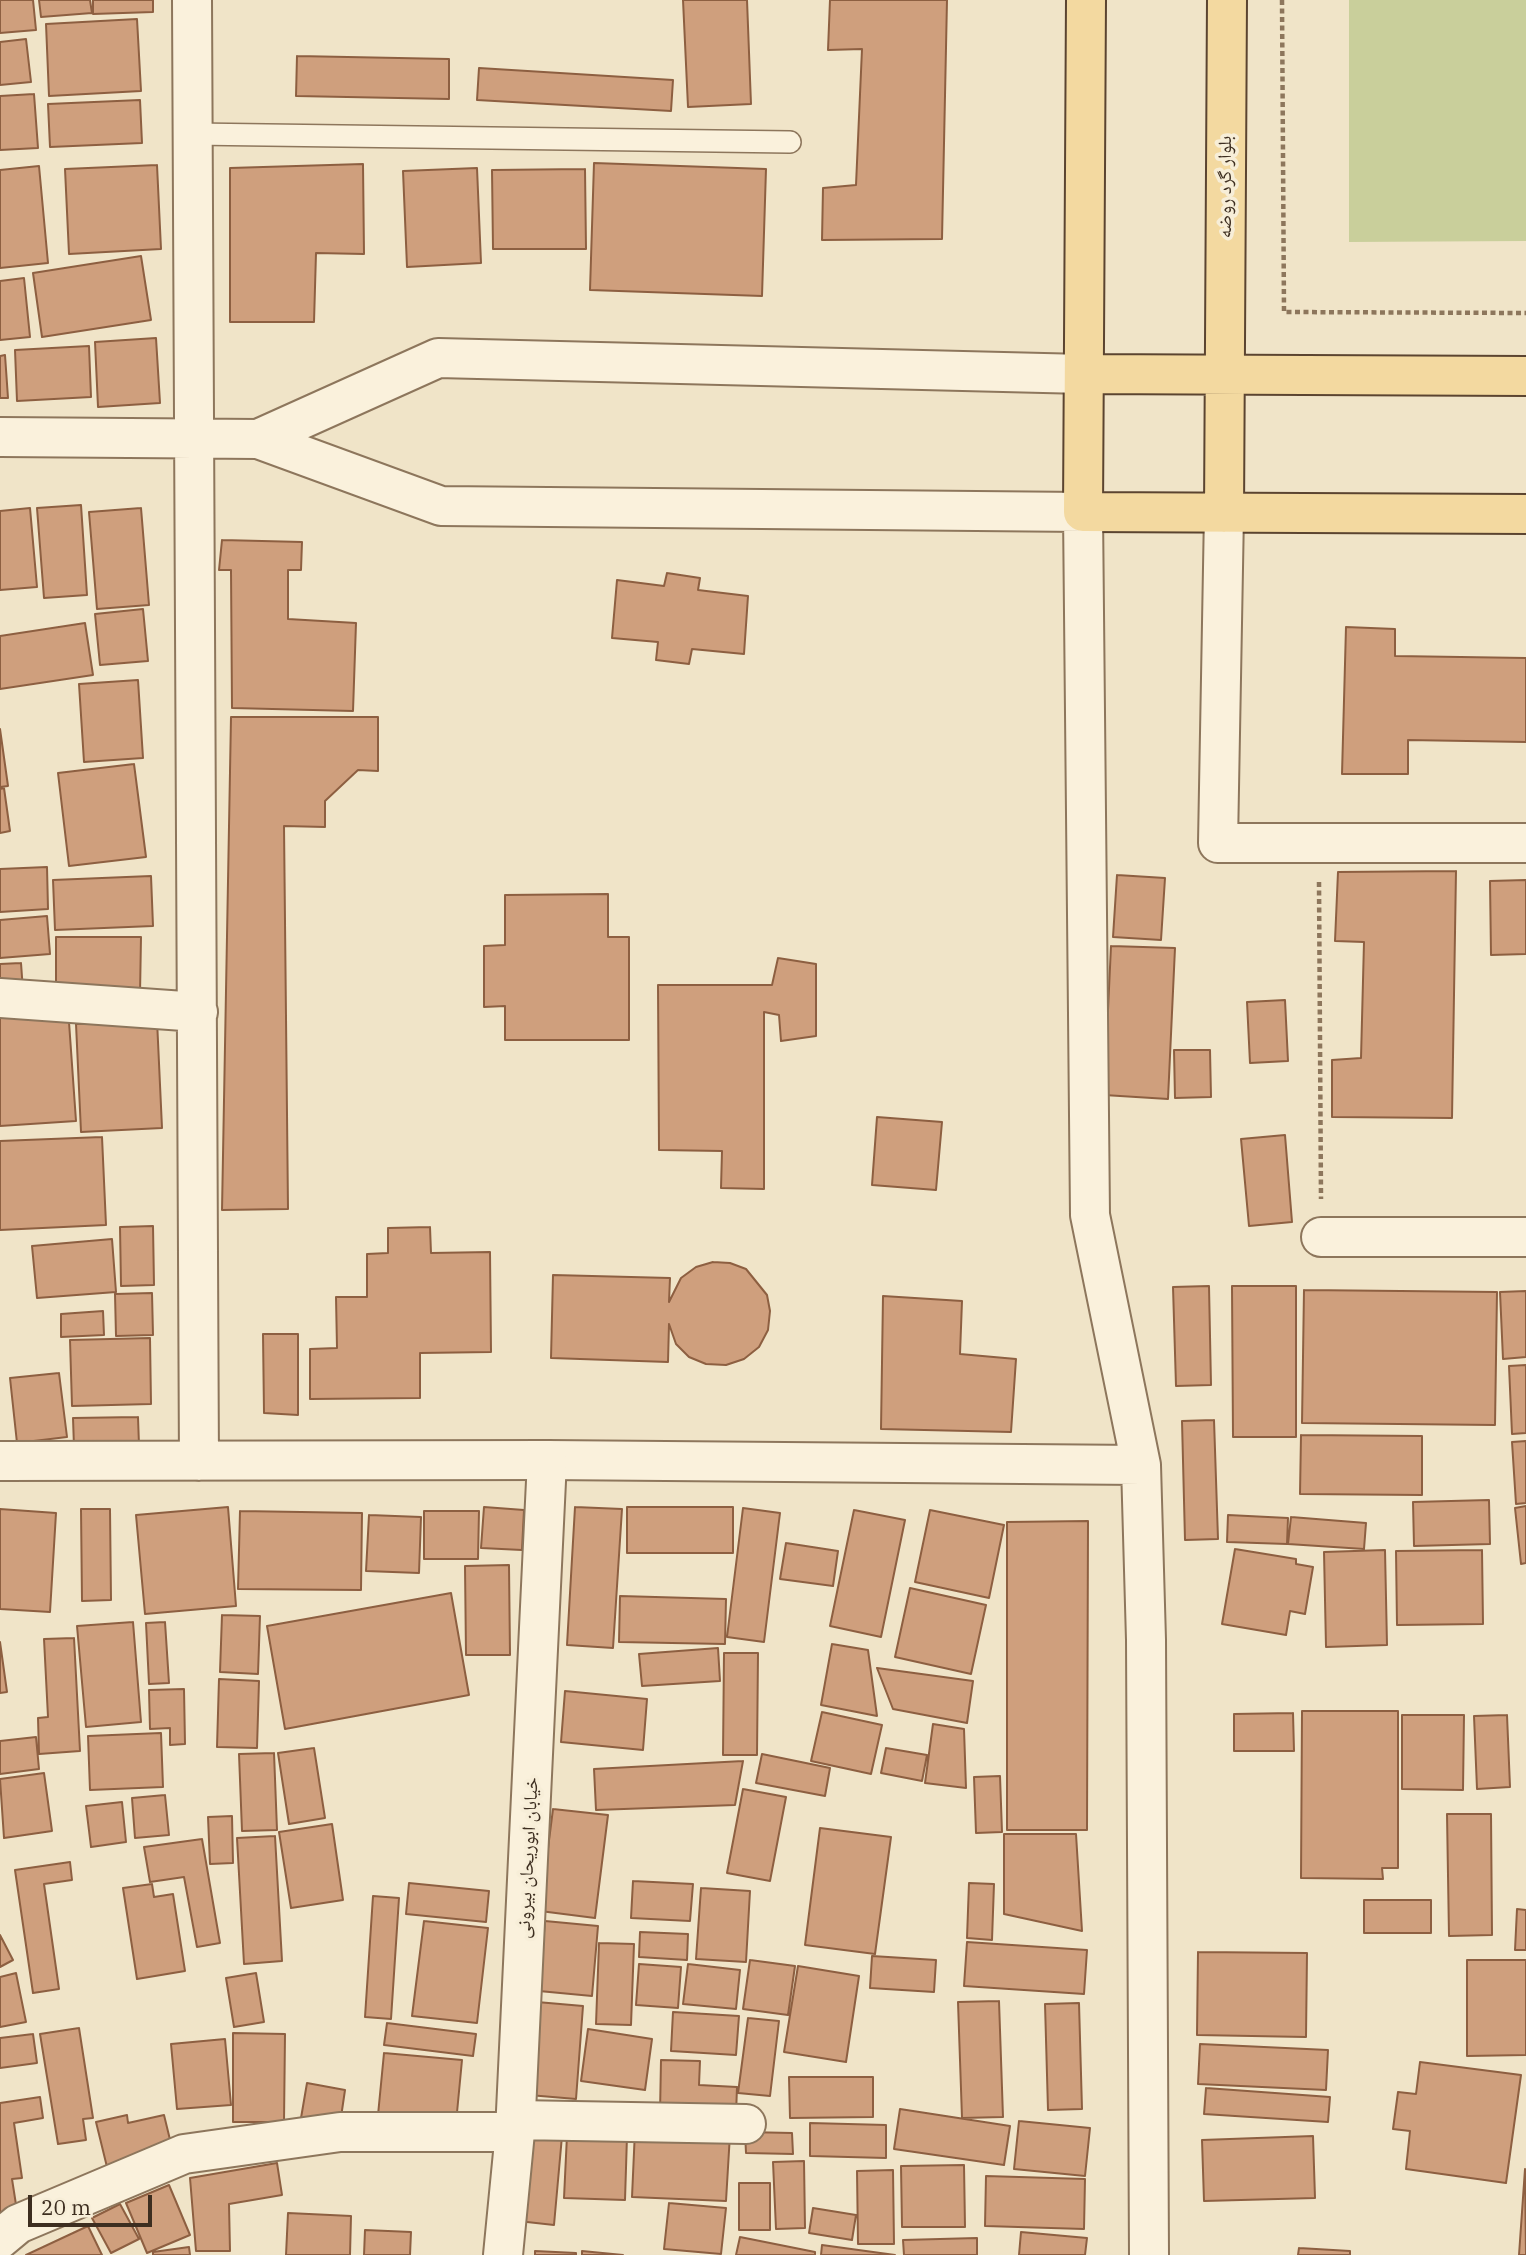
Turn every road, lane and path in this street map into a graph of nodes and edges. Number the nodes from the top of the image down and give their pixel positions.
1 (192, 0) edge
2 (1086, 0) edge
3 (1227, 0) edge
4 (1282, 0) edge
5 (192, 135) junction
6 (789, 142) dead end
7 (1526, 313) edge
8 (1084, 374) junction
9 (1225, 375) junction
10 (1526, 376) edge
11 (0, 437) edge
12 (193, 439) junction
13 (258, 439) junction
14 (1083, 512) junction
15 (1224, 513) junction
16 (1526, 514) edge
17 (1319, 843) junction
18 (1526, 843) edge
19 (0, 998) edge
20 (198, 1012) junction
21 (1321, 1237) joint
22 (1526, 1237) edge
23 (547, 1460) junction
24 (0, 1461) edge
25 (199, 1461) junction
26 (1141, 1465) junction
27 (746, 2124) dead end
28 (515, 2126) junction
29 (0, 2239) edge
30 (503, 2255) edge
31 (1149, 2255) edge

1 - 5 street
2 - 8 main road
3 - 9 main road, بلوار گرد روضه
4 - 7 path
5 - 6 lane
5 - 12 street
8 - 9 main road
8 - 13 street
8 - 14 main road
9 - 10 main road
9 - 15 main road, بلوار گرد روضه
11 - 12 street
12 - 13 street
12 - 20 street
13 - 14 street
14 - 15 main road
14 - 26 street
15 - 16 main road
15 - 17 street
17 - 18 street
17 - 21 path
19 - 20 street
20 - 25 street
21 - 22 street
23 - 25 street
23 - 26 street
23 - 28 street, خیابان ابوریحان بیرونی
24 - 25 street
26 - 31 street
27 - 28 street
28 - 29 street
28 - 30 street, خیابان ابوریحان بیرونی

